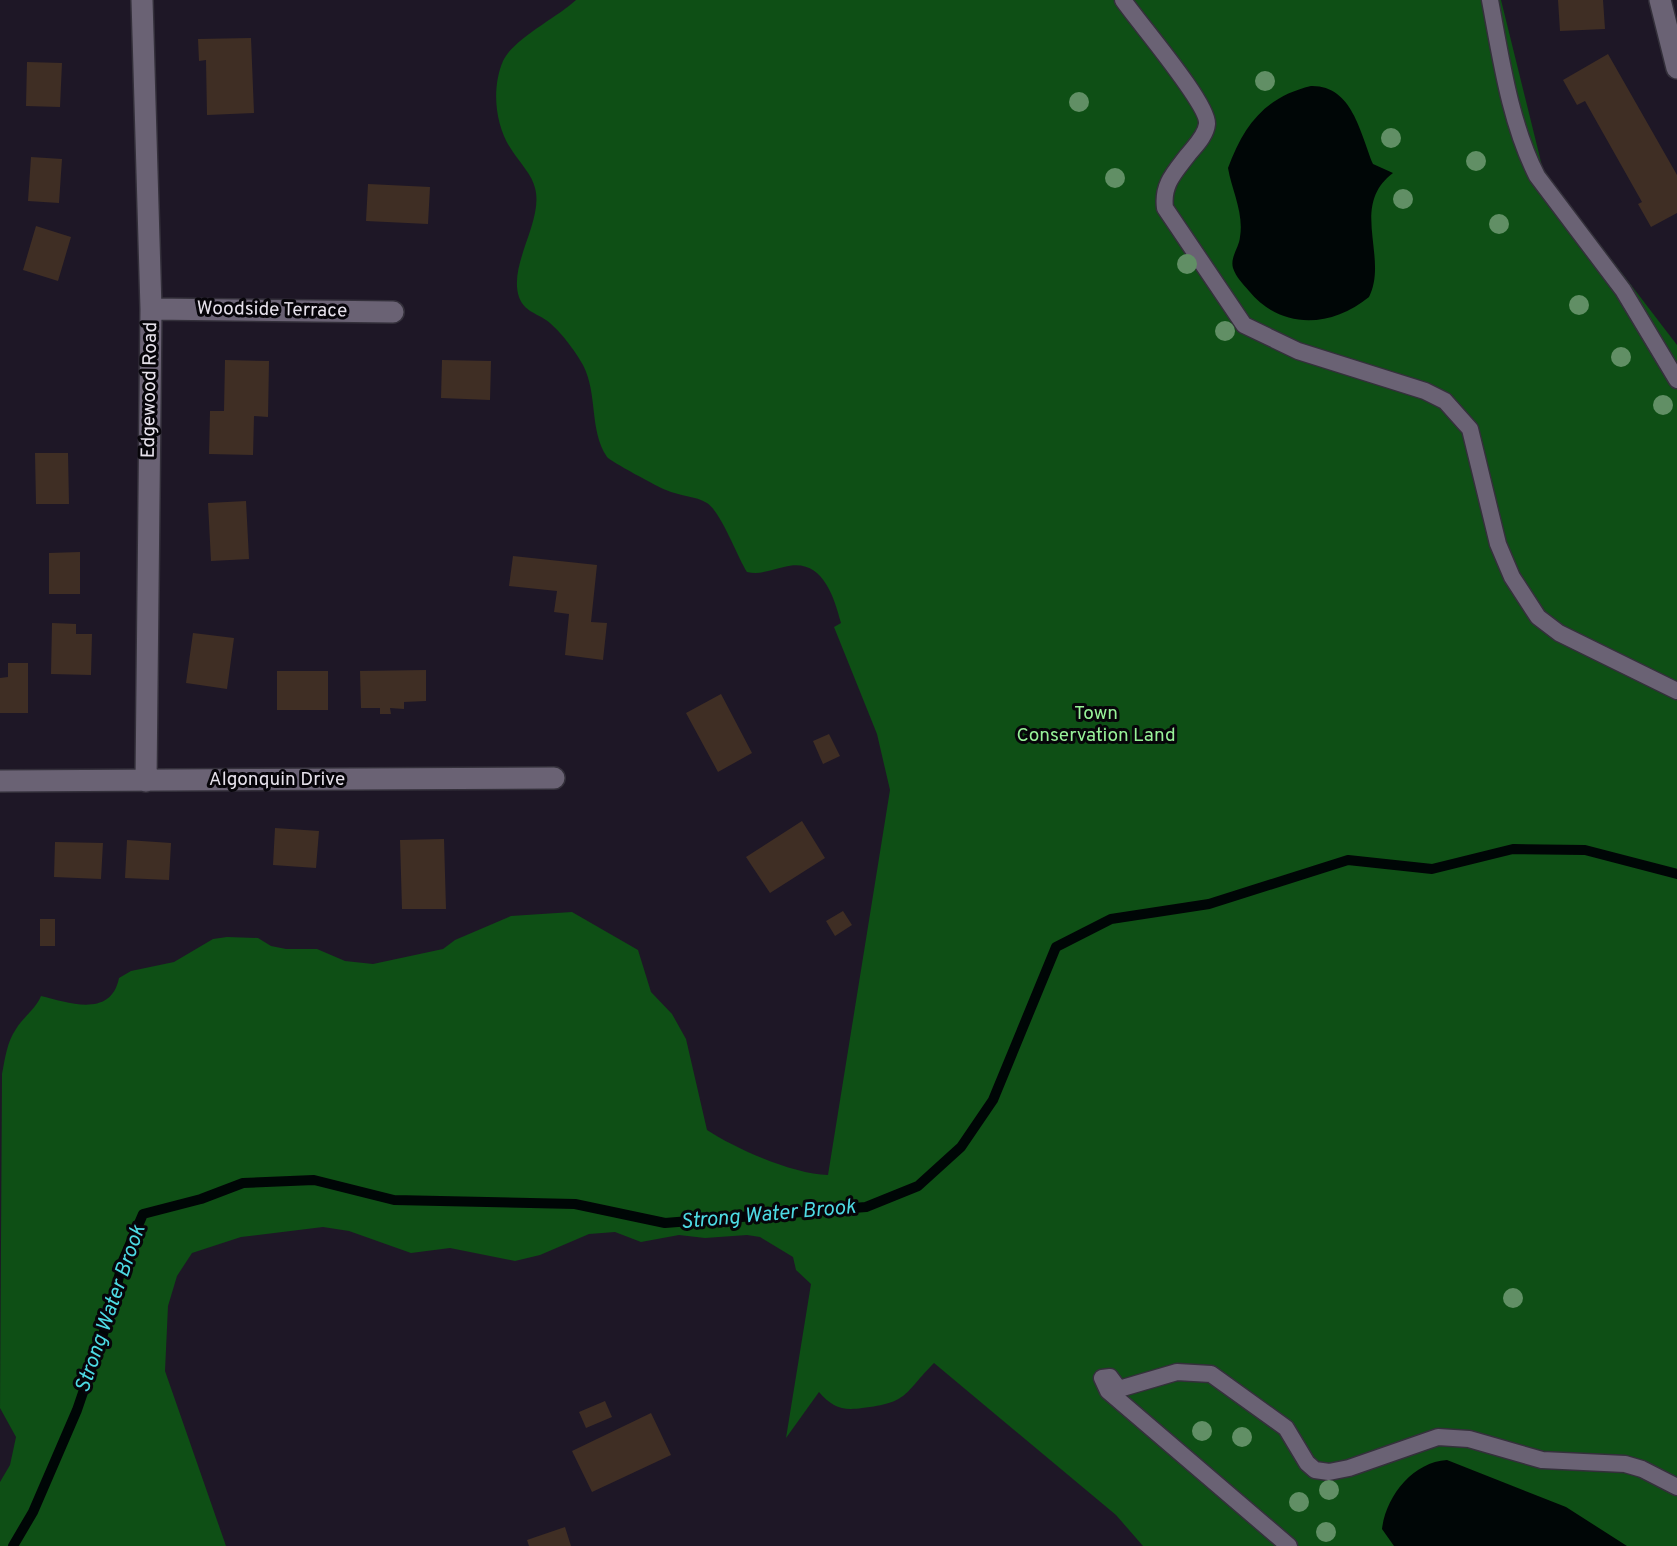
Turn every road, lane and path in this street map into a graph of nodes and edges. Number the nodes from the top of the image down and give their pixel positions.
1 (142, 0) edge
2 (1123, 0) edge
3 (1490, 0) edge
4 (1660, 0) edge
5 (1677, 68) edge
6 (151, 309) junction
7 (393, 312) dead end
8 (1677, 380) edge
9 (1677, 691) edge
10 (554, 778) dead end
11 (146, 781) junction
12 (0, 782) edge
13 (1677, 1487) edge
14 (1289, 1546) edge

1 - 6 street, Edgewood Road
2 - 9 lane
3 - 8 lane
4 - 5 street
6 - 7 street, Woodside Terrace
6 - 11 street, Edgewood Road
10 - 11 street, Algonquin Drive
11 - 12 street, Algonquin Drive
13 - 14 lane

